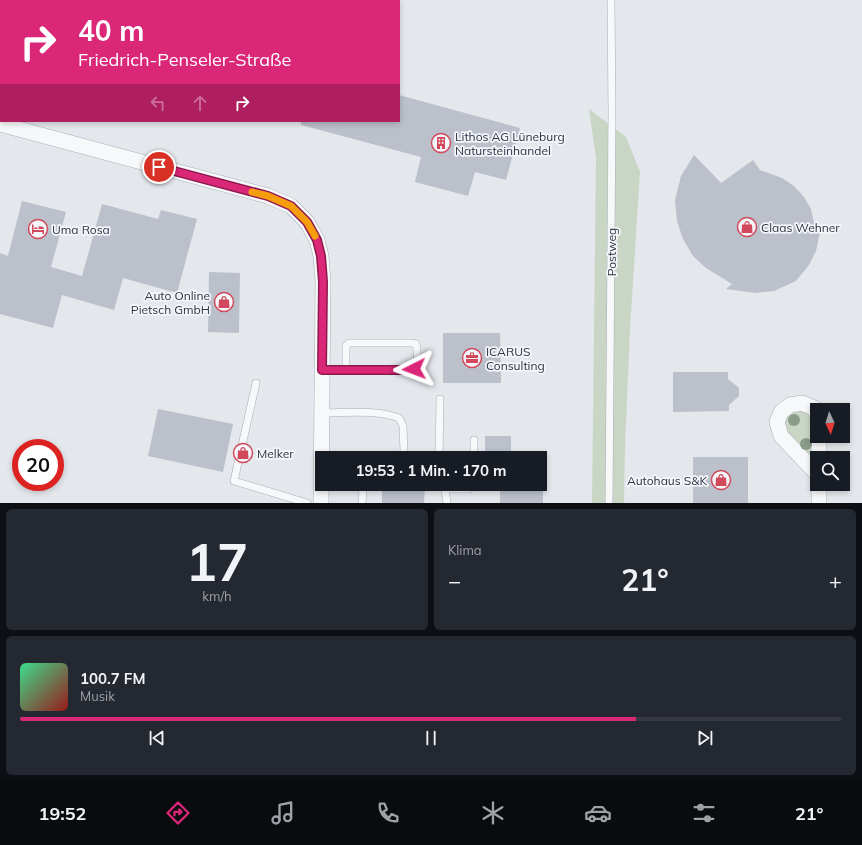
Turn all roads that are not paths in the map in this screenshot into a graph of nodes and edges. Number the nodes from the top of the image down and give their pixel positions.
1 (611, 0) edge
2 (0, 124) edge
3 (322, 370) junction
4 (346, 370) junction
5 (256, 383) dead end
6 (440, 399) dead end
7 (810, 406) edge
8 (322, 413) junction
9 (474, 440) dead end
10 (322, 451) edge
11 (404, 451) edge
12 (439, 451) edge
13 (474, 451) edge
14 (810, 467) edge
15 (321, 491) edge
16 (361, 491) edge
17 (445, 491) edge
18 (819, 491) edge
19 (307, 503) edge
20 (321, 503) edge
21 (362, 503) edge
22 (447, 503) edge
23 (609, 503) edge
24 (819, 503) edge

1 - 23 lane, Postweg
2 - 3 street
3 - 4 lane
3 - 8 street
4 - 4 lane
5 - 19 lane
6 - 12 lane
7 - 14 street
8 - 10 street
8 - 11 lane
9 - 13 lane
15 - 20 street
16 - 21 lane
17 - 22 lane
18 - 24 street

